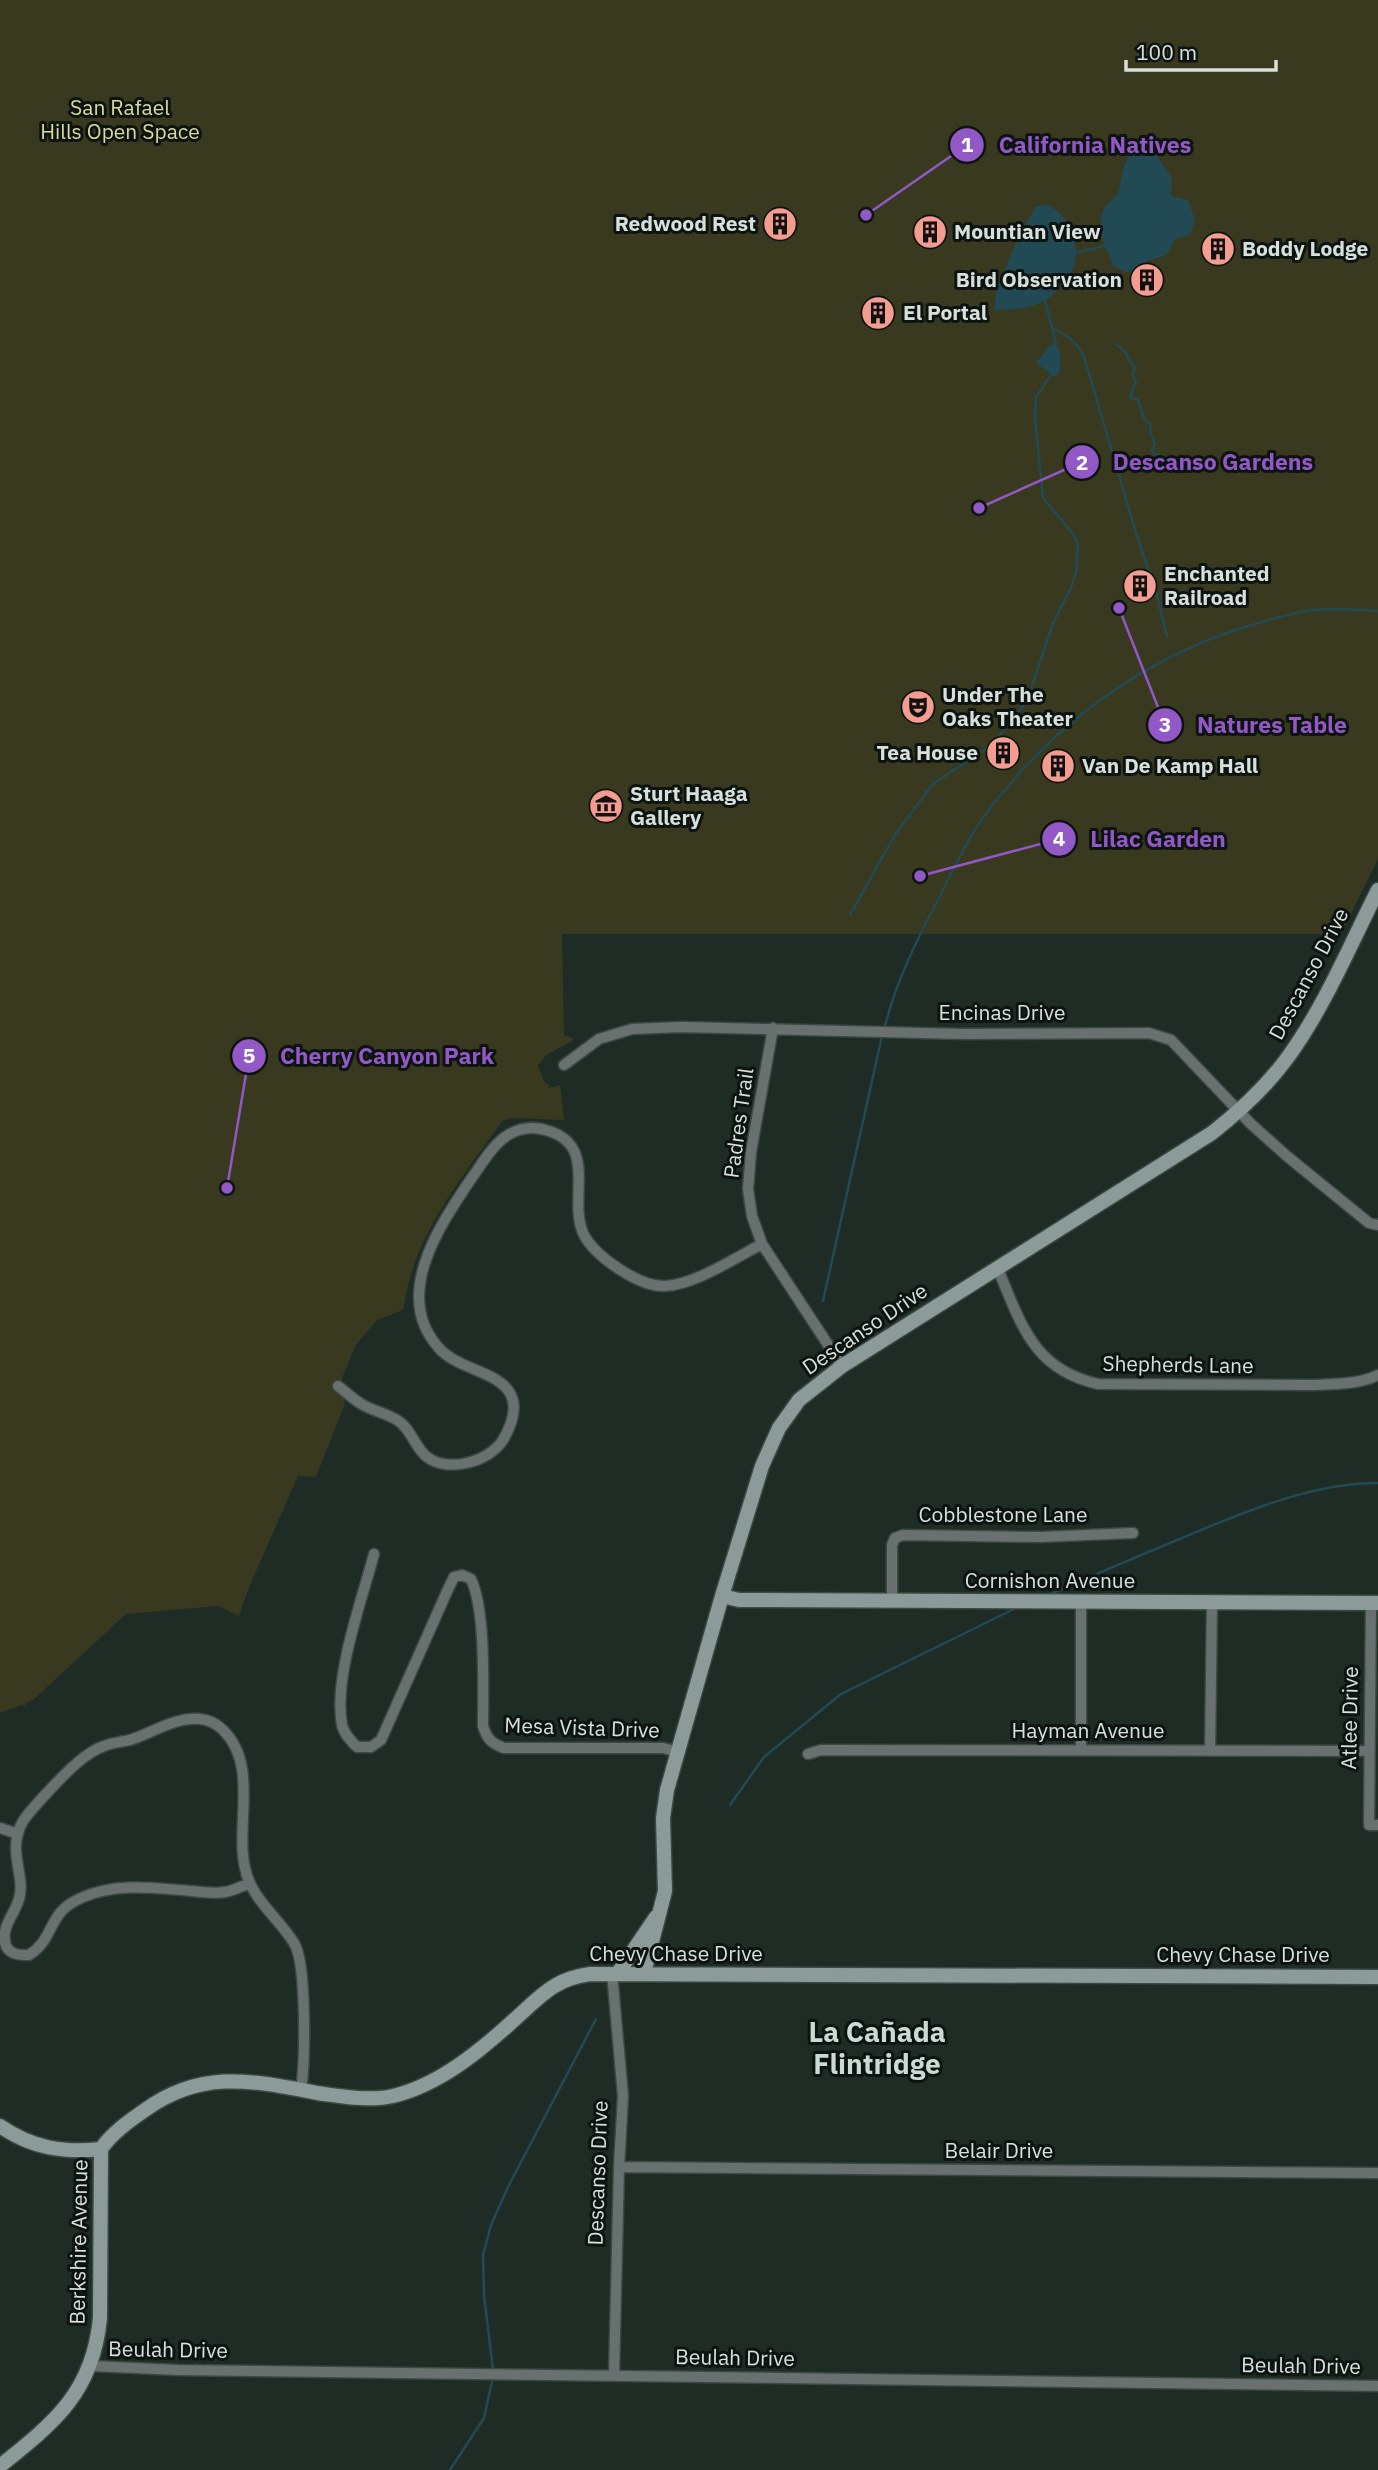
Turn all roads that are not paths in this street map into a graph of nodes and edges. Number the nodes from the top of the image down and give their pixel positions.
1 (1378, 890) edge
2 (773, 1028) junction
3 (564, 1065) dead end
4 (1239, 1112) junction
5 (1378, 1225) edge
6 (762, 1244) junction
7 (997, 1267) junction
8 (842, 1366) junction
9 (1378, 1375) edge
10 (338, 1386) dead end
11 (1133, 1532) dead end
12 (374, 1554) dead end
13 (722, 1596) junction
14 (892, 1601) junction
15 (1082, 1601) junction
16 (1212, 1603) junction
17 (1374, 1603) edge
18 (1081, 1749) junction
19 (1210, 1751) junction
20 (1369, 1751) junction
21 (678, 1752) junction
22 (808, 1754) dead end
23 (1378, 1825) edge
24 (0, 1828) edge
25 (18, 1834) junction
26 (250, 1883) junction
27 (656, 1917) junction
28 (615, 1973) junction
29 (644, 1973) junction
30 (1378, 1977) edge
31 (301, 2090) junction
32 (0, 2126) edge
33 (101, 2149) junction
34 (619, 2167) junction
35 (1378, 2173) edge
36 (91, 2366) junction
37 (614, 2375) junction
38 (1378, 2386) edge
39 (0, 2466) edge

1 - 4 street, Descanso Drive
2 - 3 street, Encinas Drive
2 - 4 street, Encinas Drive
2 - 6 street, Padres Trail
4 - 5 street, Encinas Drive
4 - 7 street, Descanso Drive
6 - 8 street, Padres Trail
6 - 10 street
7 - 8 street, Descanso Drive
7 - 9 street, Shepherds Lane
8 - 13 street, Descanso Drive
11 - 14 street, Cobblestone Lane
12 - 21 street, Mesa Vista Drive
13 - 14 street, Cornishon Avenue
13 - 21 street, Descanso Drive
14 - 15 street, Cornishon Avenue
15 - 16 street, Cornishon Avenue
15 - 18 street
16 - 17 street, Cornishon Avenue
16 - 19 street
17 - 20 street, Atlee Drive
18 - 19 street, Hayman Avenue
18 - 22 street, Hayman Avenue
19 - 20 street, Hayman Avenue
20 - 23 street, Atlee Drive
21 - 27 street, Descanso Drive
24 - 25 street
25 - 26 street
25 - 26 street
26 - 31 street
27 - 28 street
27 - 29 street, Descanso Drive
28 - 29 street, Chevy Chase Drive
28 - 31 street, Chevy Chase Drive
28 - 34 street, Descanso Drive
29 - 30 street, Chevy Chase Drive
31 - 33 street, Chevy Chase Drive
32 - 33 street
33 - 36 street, Berkshire Avenue
34 - 35 street, Belair Drive
34 - 37 street, Descanso Drive
36 - 37 street, Beulah Drive
36 - 39 street, Berkshire Avenue
37 - 38 street, Beulah Drive

